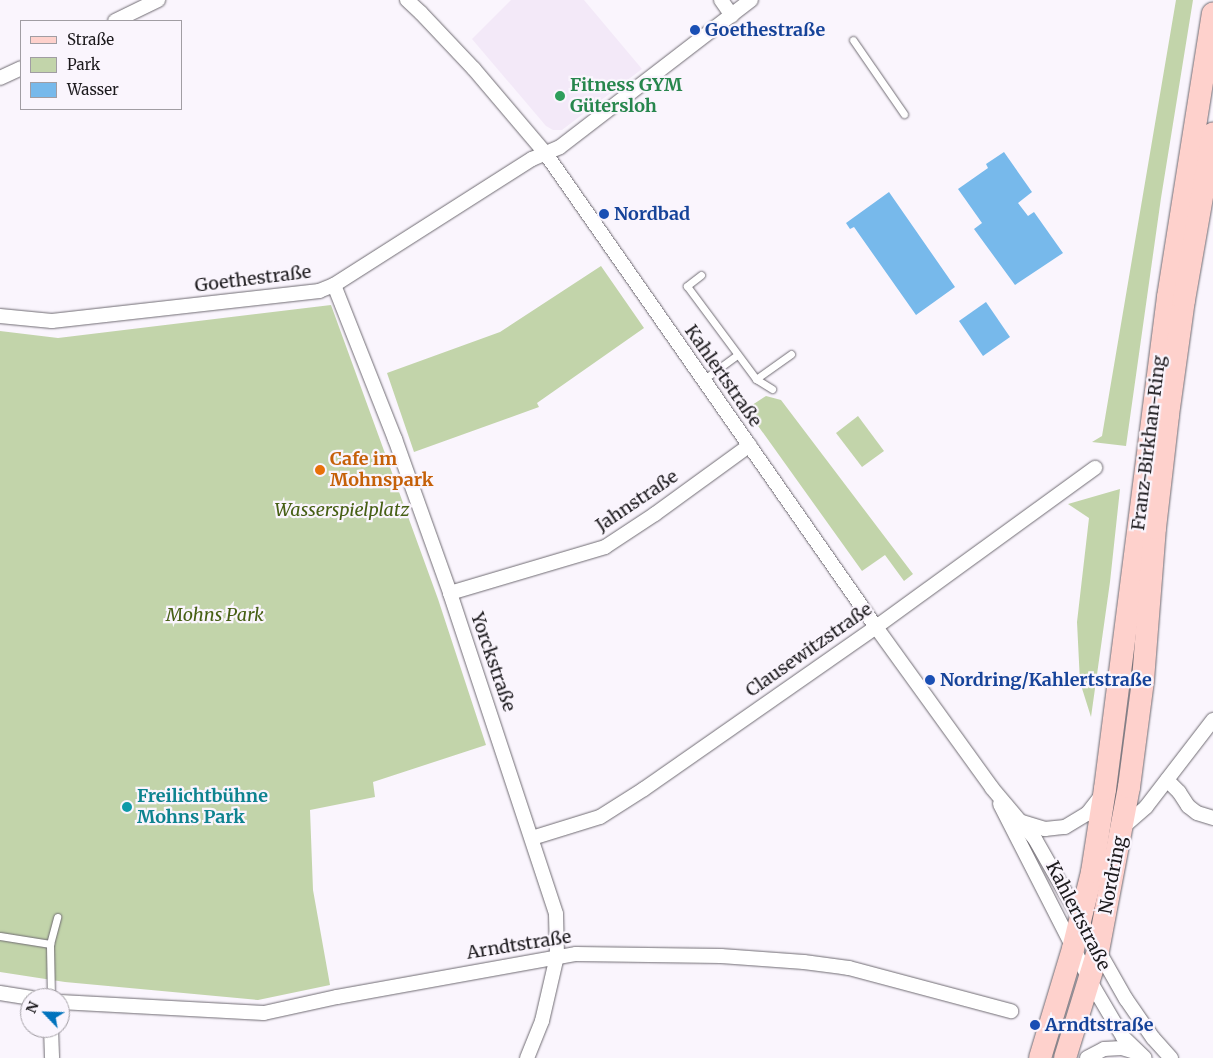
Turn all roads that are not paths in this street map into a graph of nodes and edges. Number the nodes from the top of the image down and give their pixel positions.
1 (158, 0) edge
2 (406, 0) edge
3 (721, 0) edge
4 (751, 0) edge
5 (1213, 14) edge
6 (732, 16) junction
7 (117, 20) edge
8 (853, 40) dead end
9 (20, 68) edge
10 (0, 78) edge
11 (904, 114) dead end
12 (1213, 134) edge
13 (546, 154) junction
14 (701, 275) dead end
15 (334, 285) junction
16 (0, 316) edge
17 (791, 354) dead end
18 (737, 355) junction
19 (702, 380) junction
20 (756, 380) junction
21 (772, 389) dead end
22 (750, 445) junction
23 (1095, 468) dead end
24 (450, 594) junction
25 (876, 627) junction
26 (1213, 720) edge
27 (1167, 780) junction
28 (992, 788) junction
29 (1106, 789) junction
30 (1213, 818) edge
31 (1022, 822) junction
32 (1122, 828) junction
33 (532, 838) junction
34 (1092, 872) joint
35 (57, 916) dead end
36 (1081, 922) junction
37 (0, 936) edge
38 (50, 944) junction
39 (1073, 949) junction
40 (1098, 951) junction
41 (557, 956) junction
42 (1090, 981) junction
43 (51, 988) edge
44 (0, 993) edge
45 (20, 996) edge
46 (70, 1003) edge
47 (1011, 1011) dead end
48 (51, 1038) edge
49 (1143, 1056) edge
50 (52, 1058) edge
51 (527, 1058) edge
52 (1040, 1058) edge
53 (1065, 1058) edge
54 (1087, 1058) edge
55 (1171, 1058) edge

1 - 7 street
2 - 13 street, Kahlertstraße
3 - 6 street
4 - 6 street, Goethestraße
5 - 29 main road, Franz-Birkhan-Ring
6 - 13 street, Goethestraße
8 - 11 lane
9 - 10 street
12 - 32 main road, Franz-Birkhan-Ring
13 - 15 street, Goethestraße
13 - 19 street, Kahlertstraße
14 - 18 lane
15 - 16 street, Goethestraße
15 - 24 street, Yorckstraße
17 - 20 lane
18 - 19 lane
18 - 20 lane
19 - 22 street, Kahlertstraße
20 - 21 lane
22 - 24 street, Jahnstraße
22 - 25 street, Kahlertstraße
23 - 25 street, Clausewitzstraße
24 - 33 street, Yorckstraße
25 - 28 street, Kahlertstraße
25 - 33 street, Clausewitzstraße
26 - 27 street, Nordring
27 - 30 street
27 - 32 street, Nordring
28 - 31 street, Kahlertstraße
28 - 39 street, Kahlertstraße
29 - 31 street
29 - 34 main road, Franz-Birkhan-Ring
31 - 36 street, Kahlertstraße
32 - 40 main road, Nordring
33 - 41 street, Yorckstraße
34 - 36 main road, Nordring
35 - 38 lane
36 - 39 main road, Nordring
36 - 40 street, Kahlertstraße
37 - 38 lane
38 - 43 lane
39 - 42 street, Kahlertstraße
39 - 52 main road, Nordring
40 - 42 main road, Nordring
40 - 55 street, Kahlertstraße
41 - 46 street, Arndtstraße
41 - 47 street, Arndtstraße
41 - 51 street, Yorckstraße
42 - 49 street, Kahlertstraße
42 - 53 main road, Nordring
44 - 45 street
48 - 50 street
49 - 54 street, Kahlertstraße

